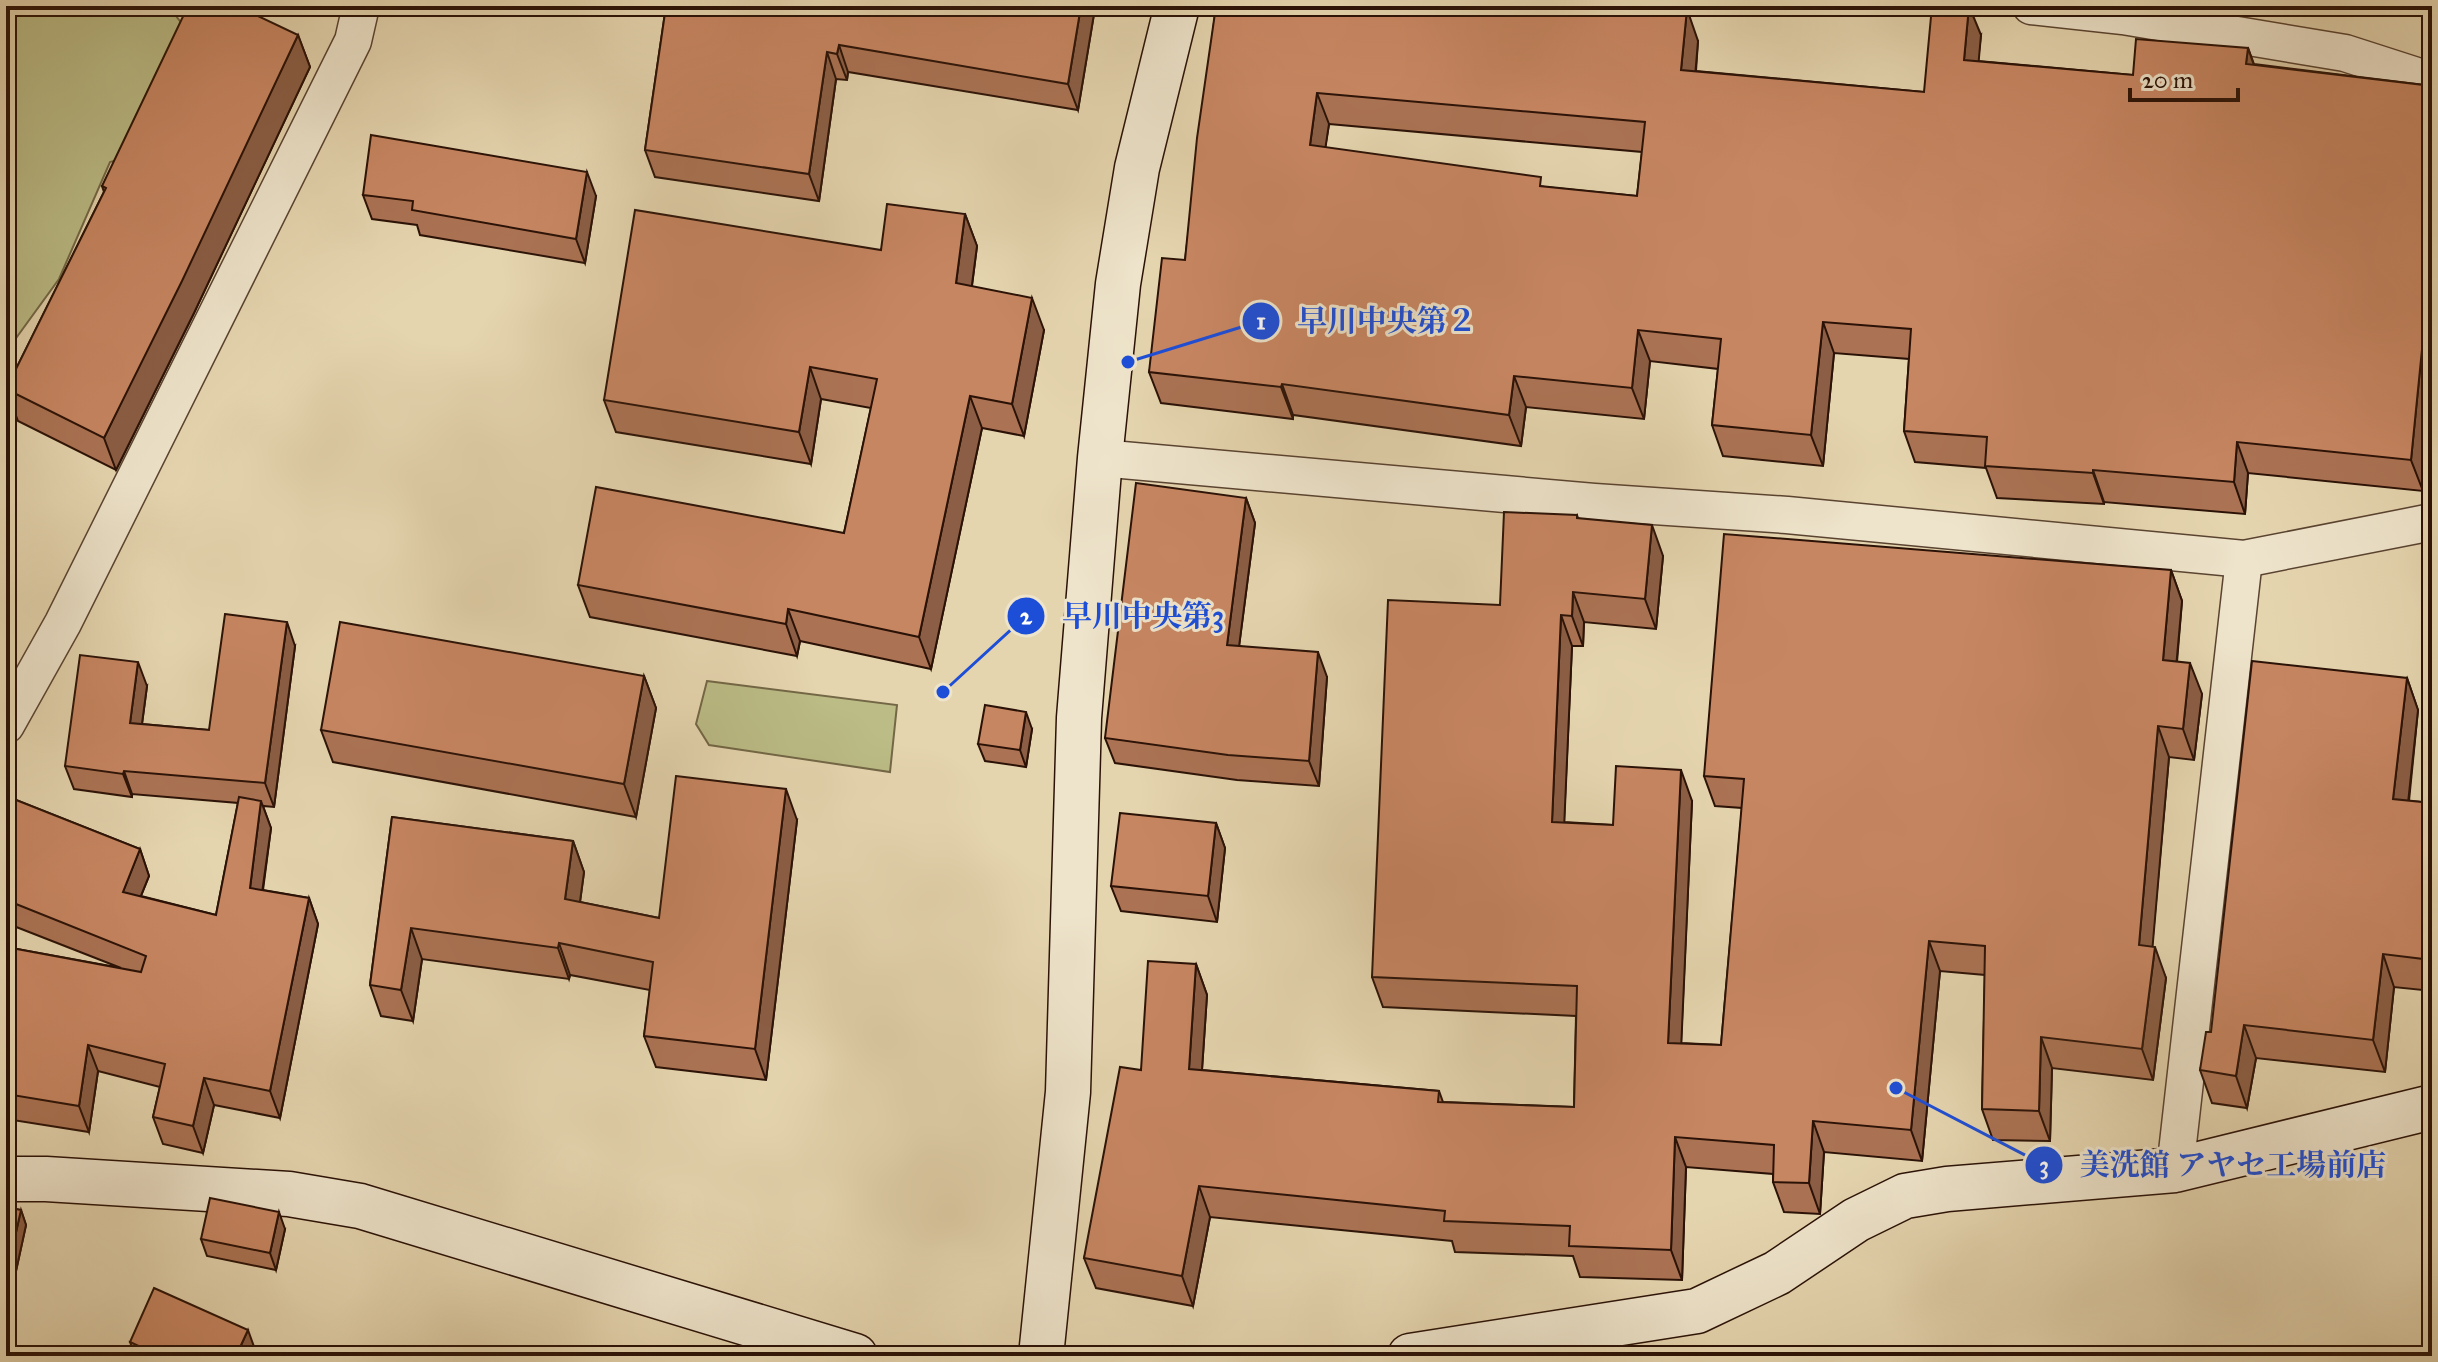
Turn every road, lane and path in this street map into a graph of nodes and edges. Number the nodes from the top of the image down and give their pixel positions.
1 (361, 6) edge
2 (1177, 6) edge
3 (2031, 6) edge
4 (2432, 81) edge
5 (1100, 458) junction
6 (2432, 522) edge
7 (2244, 559) junction
8 (6, 725) edge
9 (2432, 1107) edge
10 (2175, 1170) junction
11 (6, 1179) edge
12 (855, 1356) edge
13 (1041, 1356) edge
14 (1410, 1356) edge

1 - 8 street
2 - 5 street
3 - 4 street
5 - 7 street
5 - 13 street
6 - 7 street
7 - 10 street
9 - 10 street
10 - 14 street
11 - 12 street

